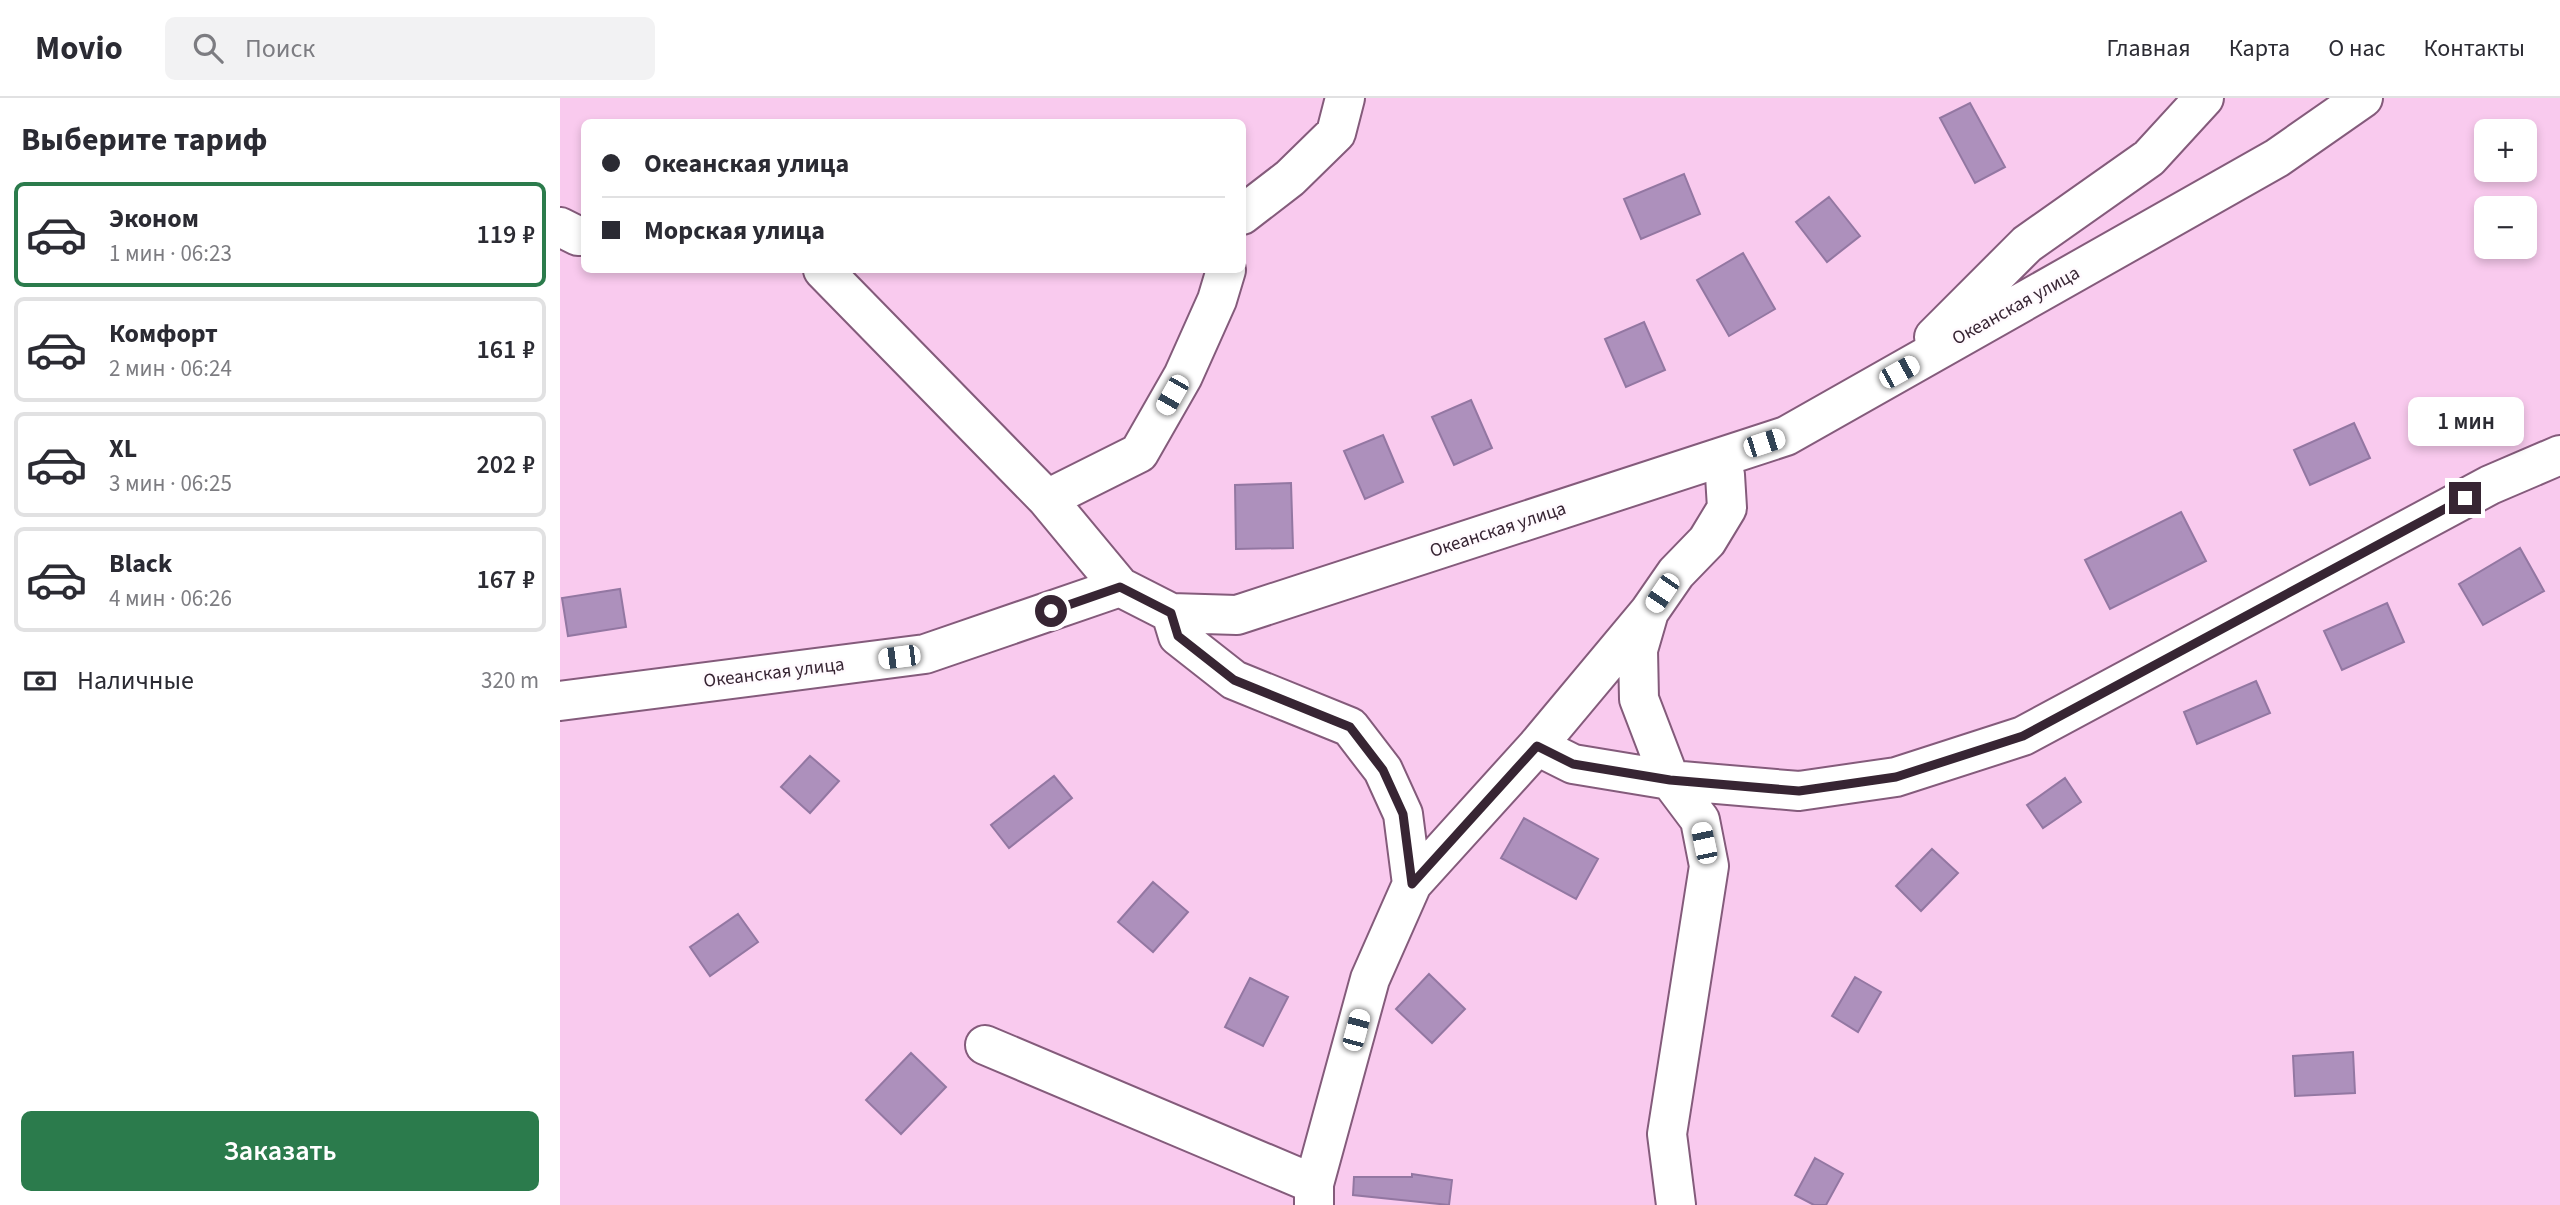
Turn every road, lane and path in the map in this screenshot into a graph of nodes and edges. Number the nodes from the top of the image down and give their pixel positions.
1 (1345, 98) edge
2 (2204, 98) edge
3 (2363, 98) edge
4 (1246, 212) edge
5 (560, 227) edge
6 (581, 236) edge
7 (826, 273) edge
8 (1225, 273) edge
9 (1899, 372) junction
10 (2560, 455) edge
11 (1720, 458) junction
12 (1047, 499) junction
13 (1120, 587) junction
14 (1649, 612) junction
15 (1171, 613) junction
16 (560, 701) edge
17 (1537, 746) junction
18 (1670, 780) junction
19 (1412, 884) junction
20 (985, 1045) dead end
21 (1314, 1195) edge
22 (1676, 1205) edge

1 - 4 street
2 - 9 street
3 - 9 street, Океанская улица
5 - 6 street
7 - 12 street
8 - 12 street
9 - 11 street, Океанская улица
10 - 18 street
11 - 14 street
11 - 15 street, Океанская улица
12 - 13 street
13 - 15 street, Океанская улица
13 - 16 street, Океанская улица
14 - 17 street
14 - 18 street
15 - 19 street
17 - 18 street
17 - 19 street
18 - 22 street
19 - 21 street
20 - 21 street

